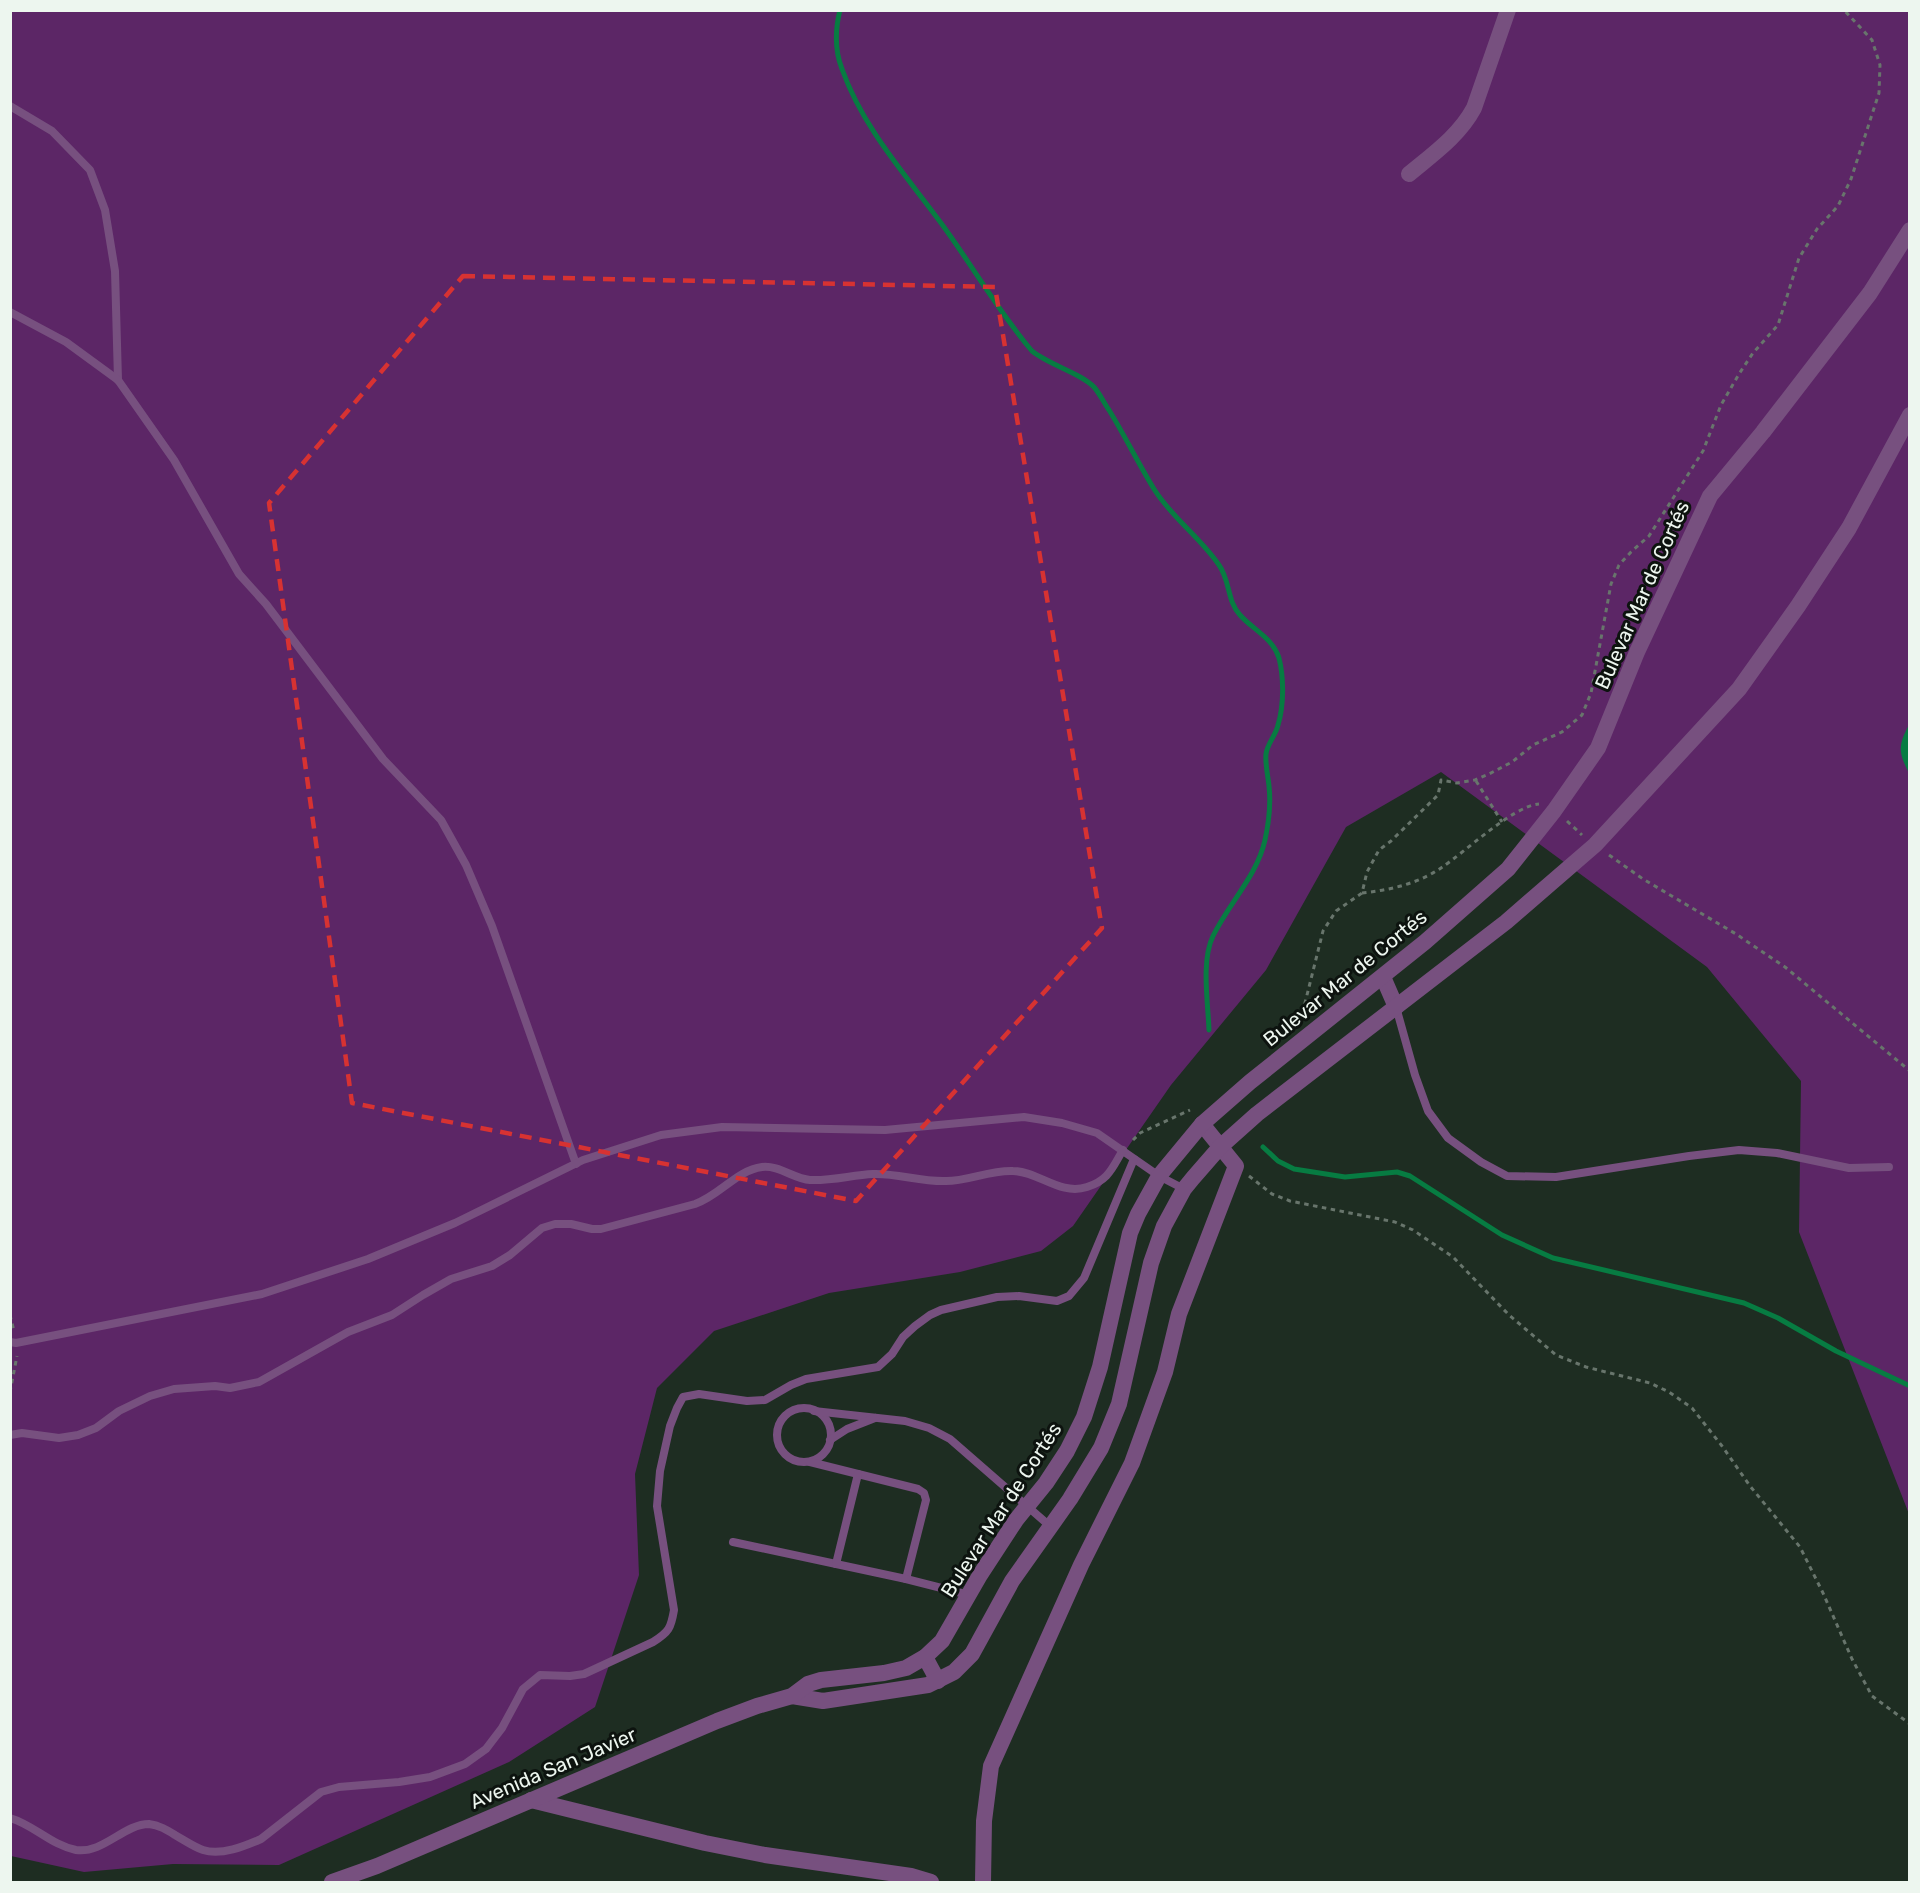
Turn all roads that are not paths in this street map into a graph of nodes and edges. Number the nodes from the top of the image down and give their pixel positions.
1 (1508, 10) edge
2 (10, 106) edge
3 (1408, 174) dead end
4 (1910, 230) edge
5 (10, 312) edge
6 (118, 380) junction
7 (1910, 415) edge
8 (1383, 977) junction
9 (1396, 1007) junction
10 (1202, 1124) junction
11 (1220, 1147) junction
12 (1123, 1150) junction
13 (1134, 1159) junction
14 (576, 1164) junction
15 (1889, 1167) dead end
16 (1159, 1176) junction
17 (1184, 1190) junction
18 (10, 1342) edge
19 (814, 1411) junction
20 (878, 1417) junction
21 (10, 1435) edge
22 (830, 1440) junction
23 (810, 1462) junction
24 (858, 1474) junction
25 (1027, 1506) junction
26 (1051, 1527) junction
27 (733, 1542) dead end
28 (836, 1563) junction
29 (906, 1579) junction
30 (969, 1595) junction
31 (925, 1657) junction
32 (938, 1681) junction
33 (792, 1696) junction
34 (531, 1800) junction
35 (10, 1818) edge
36 (332, 1882) edge
37 (931, 1882) edge
38 (983, 1882) edge

1 - 3 street
2 - 6 lane
4 - 8 street, Bulevar Mar de Cortés
5 - 6 lane
6 - 14 lane
7 - 9 street
8 - 9 street
8 - 10 street, Bulevar Mar de Cortés
9 - 11 street
9 - 15 lane
10 - 11 street
10 - 16 street, Bulevar Mar de Cortés
11 - 17 street
11 - 38 street
12 - 13 lane
12 - 14 lane
12 - 21 lane
13 - 16 lane
13 - 35 lane
14 - 18 lane
16 - 17 lane
16 - 25 street, Bulevar Mar de Cortés
17 - 26 street
19 - 20 lane
19 - 22 lane
19 - 23 lane
20 - 22 lane
20 - 25 lane
22 - 23 lane
23 - 24 lane
24 - 28 lane
24 - 29 lane
25 - 26 lane
25 - 30 street, Bulevar Mar de Cortés
26 - 32 street
27 - 28 lane
28 - 29 lane
29 - 30 lane
30 - 31 street, Bulevar Mar de Cortés
31 - 32 street
31 - 33 street, Bulevar Mar de Cortés
32 - 33 street
33 - 34 street, Avenida San Javier
34 - 36 street, Avenida San Javier
34 - 37 street

